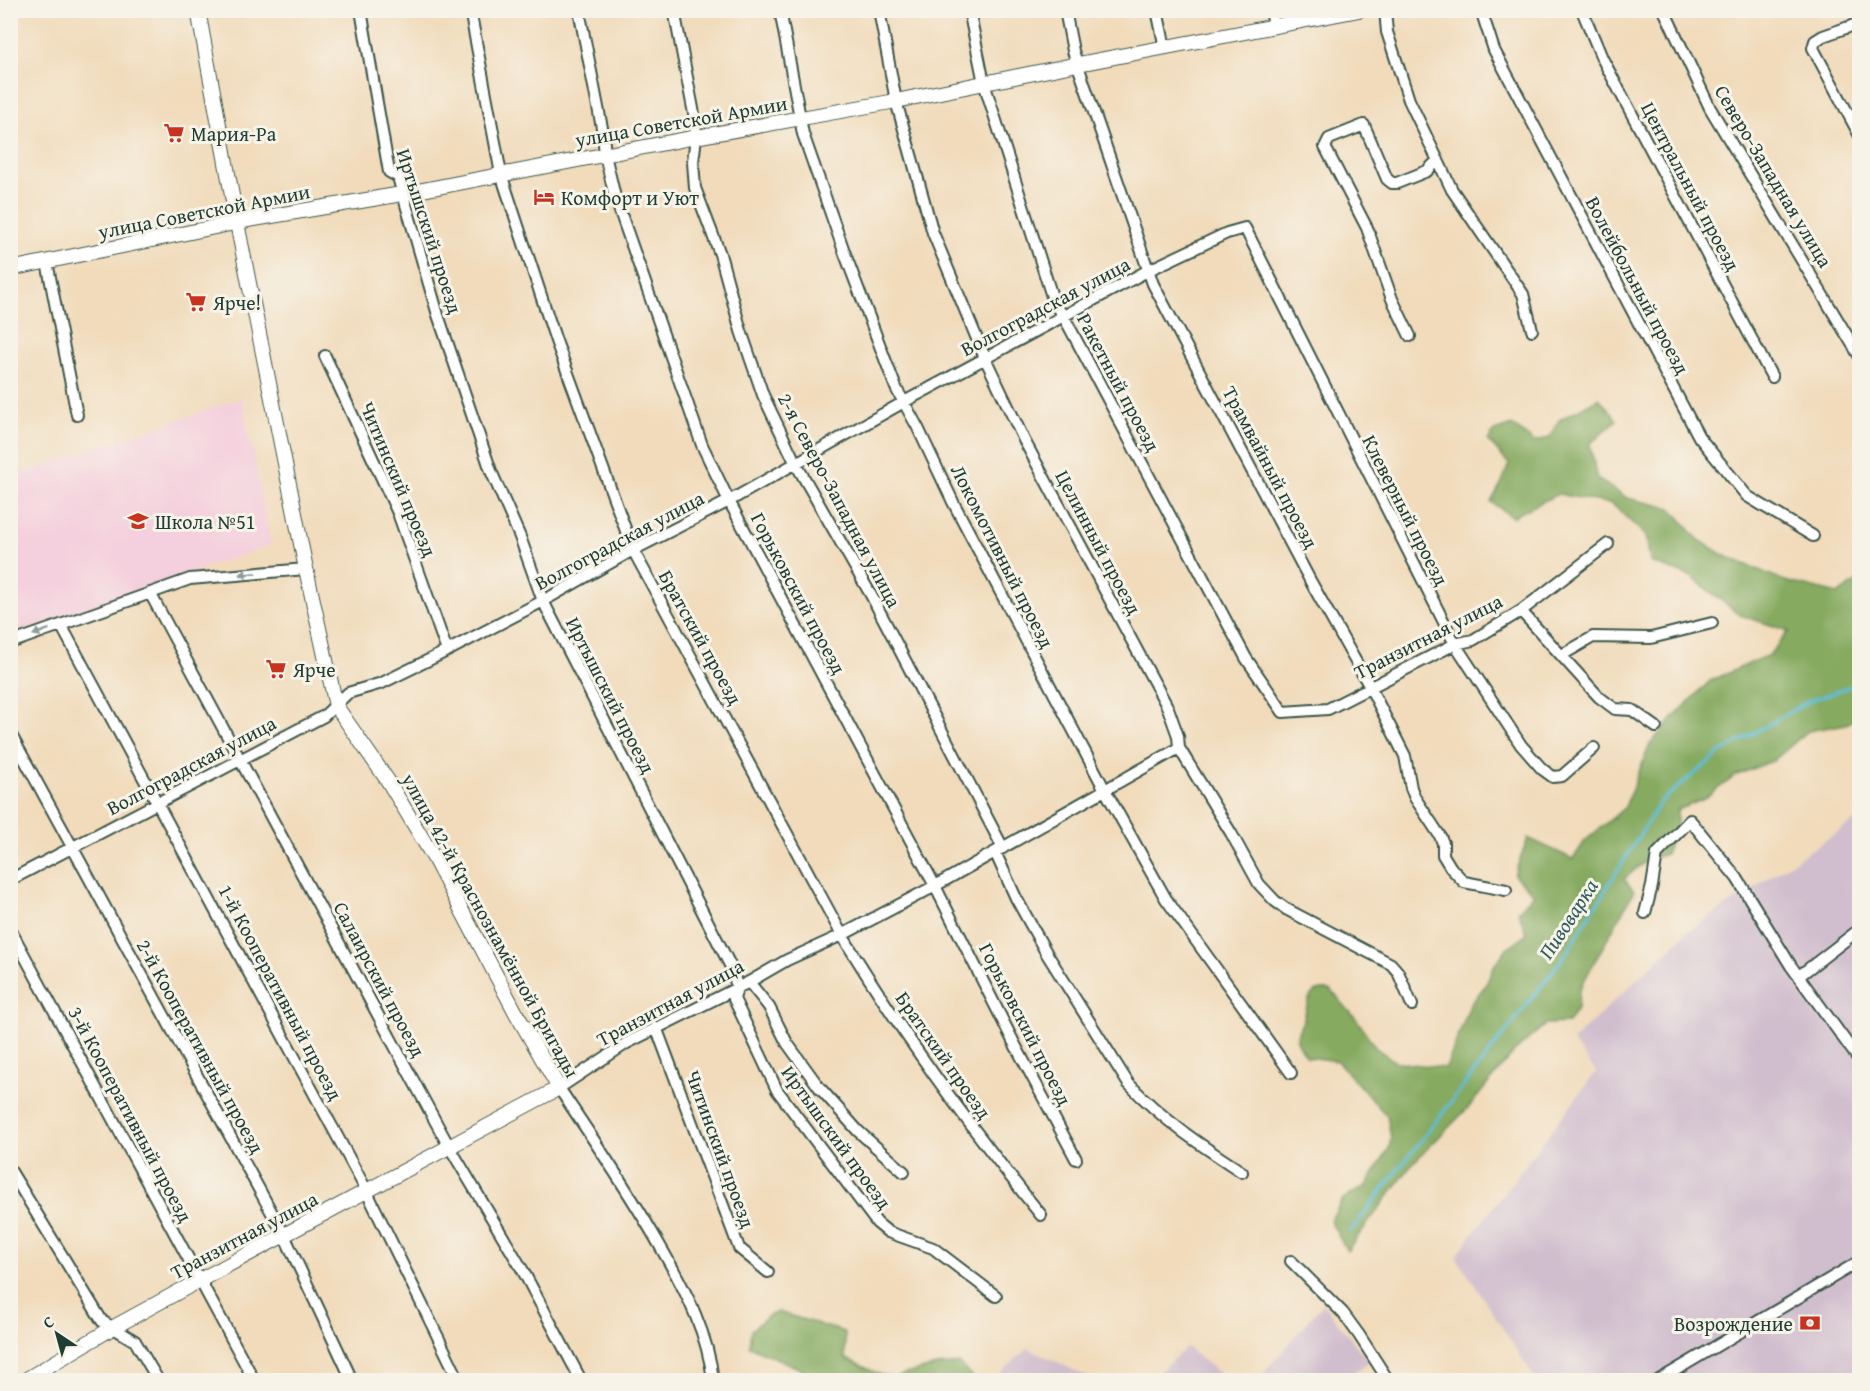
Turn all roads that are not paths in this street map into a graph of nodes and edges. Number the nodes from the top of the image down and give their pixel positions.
1 (198, 10) edge
2 (361, 10) edge
3 (470, 10) edge
4 (579, 10) edge
5 (674, 10) edge
6 (780, 10) edge
7 (879, 10) edge
8 (969, 10) edge
9 (1065, 10) edge
10 (1157, 10) edge
11 (1271, 10) edge
12 (1359, 10) edge
13 (1384, 10) edge
14 (1481, 10) edge
15 (1582, 10) edge
16 (1664, 10) edge
17 (1860, 23) edge
18 (1274, 26) junction
19 (1165, 48) junction
20 (1078, 64) junction
21 (984, 83) junction
22 (896, 101) junction
23 (800, 119) junction
24 (696, 136) junction
25 (1860, 136) edge
26 (605, 155) junction
27 (1438, 160) junction
28 (501, 174) junction
29 (402, 194) junction
30 (237, 223) junction
31 (1245, 228) joint
32 (47, 262) junction
33 (10, 269) edge
34 (1149, 270) junction
35 (1064, 317) junction
36 (1532, 330) dead end
37 (1410, 336) dead end
38 (325, 356) dead end
39 (1860, 357) edge
40 (985, 358) junction
41 (1772, 376) dead end
42 (903, 402) junction
43 (77, 415) dead end
44 (796, 464) junction
45 (729, 501) junction
46 (1813, 536) dead end
47 (1608, 544) dead end
48 (633, 550) junction
49 (306, 569) junction
50 (150, 592) junction
51 (543, 601) junction
52 (1521, 611) junction
53 (1712, 623) dead end
54 (61, 625) junction
55 (10, 643) edge
56 (1455, 644) junction
57 (447, 651) junction
58 (1562, 655) junction
59 (1370, 687) junction
60 (336, 705) junction
61 (1283, 712) joint
62 (1656, 727) dead end
63 (10, 733) edge
64 (1179, 748) junction
65 (1594, 748) dead end
66 (241, 759) junction
67 (1105, 790) junction
68 (158, 801) junction
69 (73, 848) junction
70 (999, 850) junction
71 (10, 880) edge
72 (935, 886) junction
73 (1506, 890) dead end
74 (1645, 913) dead end
75 (10, 929) edge
76 (1860, 929) edge
77 (842, 935) junction
78 (1799, 976) junction
79 (749, 982) junction
80 (737, 988) junction
81 (1412, 1005) dead end
82 (656, 1027) junction
83 (1860, 1060) edge
84 (1291, 1073) dead end
85 (558, 1088) junction
86 (451, 1145) junction
87 (1076, 1159) dead end
88 (10, 1170) edge
89 (904, 1172) dead end
90 (1242, 1172) dead end
91 (366, 1191) junction
92 (1041, 1215) dead end
93 (284, 1235) junction
94 (1860, 1260) edge
95 (1291, 1261) dead end
96 (768, 1272) dead end
97 (200, 1280) junction
98 (996, 1296) dead end
99 (114, 1327) junction
100 (25, 1380) edge
101 (158, 1380) edge
102 (254, 1380) edge
103 (352, 1380) edge
104 (459, 1380) edge
105 (581, 1380) edge
106 (713, 1380) edge
107 (1388, 1380) edge
108 (1659, 1380) edge

1 - 30 street, улица 42-й Краснознамённой Бригады
2 - 29 street, Иртышский проезд
3 - 28 street, Братский проезд
4 - 26 street, Горьковский проезд
5 - 24 street, 2-я Северо-Западная улица
6 - 23 street, Локомотивный проезд
7 - 22 street, Целинный проезд
8 - 21 street, Ракетный проезд
9 - 20 street, Трамвайный проезд
10 - 19 street
11 - 18 street
12 - 18 street, улица Советской Армии
13 - 27 street
14 - 46 street, Волейбольный проезд
15 - 41 street, Центральный проезд
16 - 39 street, Северо-Западная улица
17 - 25 street
18 - 19 street, улица Советской Армии
19 - 20 street, улица Советской Армии
20 - 21 street, улица Советской Армии
20 - 34 street, Трамвайный проезд
21 - 22 street, улица Советской Армии
21 - 35 street, Ракетный проезд
22 - 23 street, улица Советской Армии
22 - 40 street, Целинный проезд
23 - 24 street, улица Советской Армии
23 - 42 street, Локомотивный проезд
24 - 26 street, улица Советской Армии
24 - 44 street, 2-я Северо-Западная улица
26 - 28 street, улица Советской Армии
26 - 45 street, Горьковский проезд
27 - 36 street
27 - 37 street
28 - 29 street, улица Советской Армии
28 - 48 street, Братский проезд
29 - 30 street, улица Советской Армии
29 - 51 street, Иртышский проезд
30 - 32 street, улица Советской Армии
30 - 49 street, улица 42-й Краснознамённой Бригады
31 - 34 street, Волгоградская улица
31 - 56 street, Клеверный проезд
32 - 33 street, улица Советской Армии
32 - 43 street
34 - 35 street, Волгоградская улица
34 - 59 street, Трамвайный проезд
35 - 40 street, Волгоградская улица
35 - 61 street, Ракетный проезд
38 - 57 street, Читинский проезд
40 - 42 street, Волгоградская улица
40 - 64 street, Целинный проезд
42 - 44 street, Волгоградская улица
42 - 67 street, Локомотивный проезд
44 - 45 street, Волгоградская улица
44 - 70 street, 2-я Северо-Западная улица
45 - 48 street, Волгоградская улица
45 - 72 street, Горьковский проезд
47 - 52 street, Транзитная улица
48 - 51 street, Волгоградская улица
48 - 77 street, Братский проезд
49 -> 50 street
49 - 60 street, улица 42-й Краснознамённой Бригады
50 - 54 street
50 - 66 street, Салаирский проезд
51 - 57 street, Волгоградская улица
51 - 80 street, Иртышский проезд
52 - 56 street, Транзитная улица
52 - 58 street
53 - 58 street
54 -> 55 street
54 - 68 street, 1-й Кооперативный проезд
56 - 59 street, Транзитная улица
56 - 65 street, Клеверный проезд
57 - 60 street, Волгоградская улица
58 - 62 street
59 - 61 street, Транзитная улица
59 - 73 street, Трамвайный проезд
60 - 66 street, Волгоградская улица
60 - 85 street, улица 42-й Краснознамённой Бригады
63 - 69 street, 2-й Кооперативный проезд
64 - 67 street, Транзитная улица
64 - 81 street, Целинный проезд
66 - 68 street, Волгоградская улица
66 - 86 street, Салаирский проезд
67 - 70 street, Транзитная улица
67 - 84 street, Локомотивный проезд
68 - 69 street, Волгоградская улица
68 - 91 street, 1-й Кооперативный проезд
69 - 71 street, Волгоградская улица
69 - 93 street, 2-й Кооперативный проезд
70 - 72 street, Транзитная улица
70 - 90 street, 2-я Северо-Западная улица
72 - 77 street, Транзитная улица
72 - 87 street, Горьковский проезд
74 - 78 street
75 - 97 street, 3-й Кооперативный проезд
76 - 78 street
77 - 79 street, Транзитная улица
77 - 92 street, Братский проезд
78 - 83 street
79 - 80 street, Транзитная улица
79 - 89 street, Иртышский проезд
80 - 82 street, Транзитная улица
80 - 98 street, Иртышский проезд
82 - 85 street, Транзитная улица
82 - 96 street, Читинский проезд
85 - 86 street, Транзитная улица
85 - 106 street, улица 42-й Краснознамённой Бригады
86 - 91 street, Транзитная улица
86 - 105 street, Салаирский проезд
88 - 99 street
91 - 93 street, Транзитная улица
91 - 104 street, 1-й Кооперативный проезд
93 - 97 street, Транзитная улица
93 - 103 street, 2-й Кооперативный проезд
94 - 108 street
95 - 107 street
97 - 99 street, Транзитная улица
97 - 102 street, 3-й Кооперативный проезд
99 - 100 street, Транзитная улица
99 - 101 street

